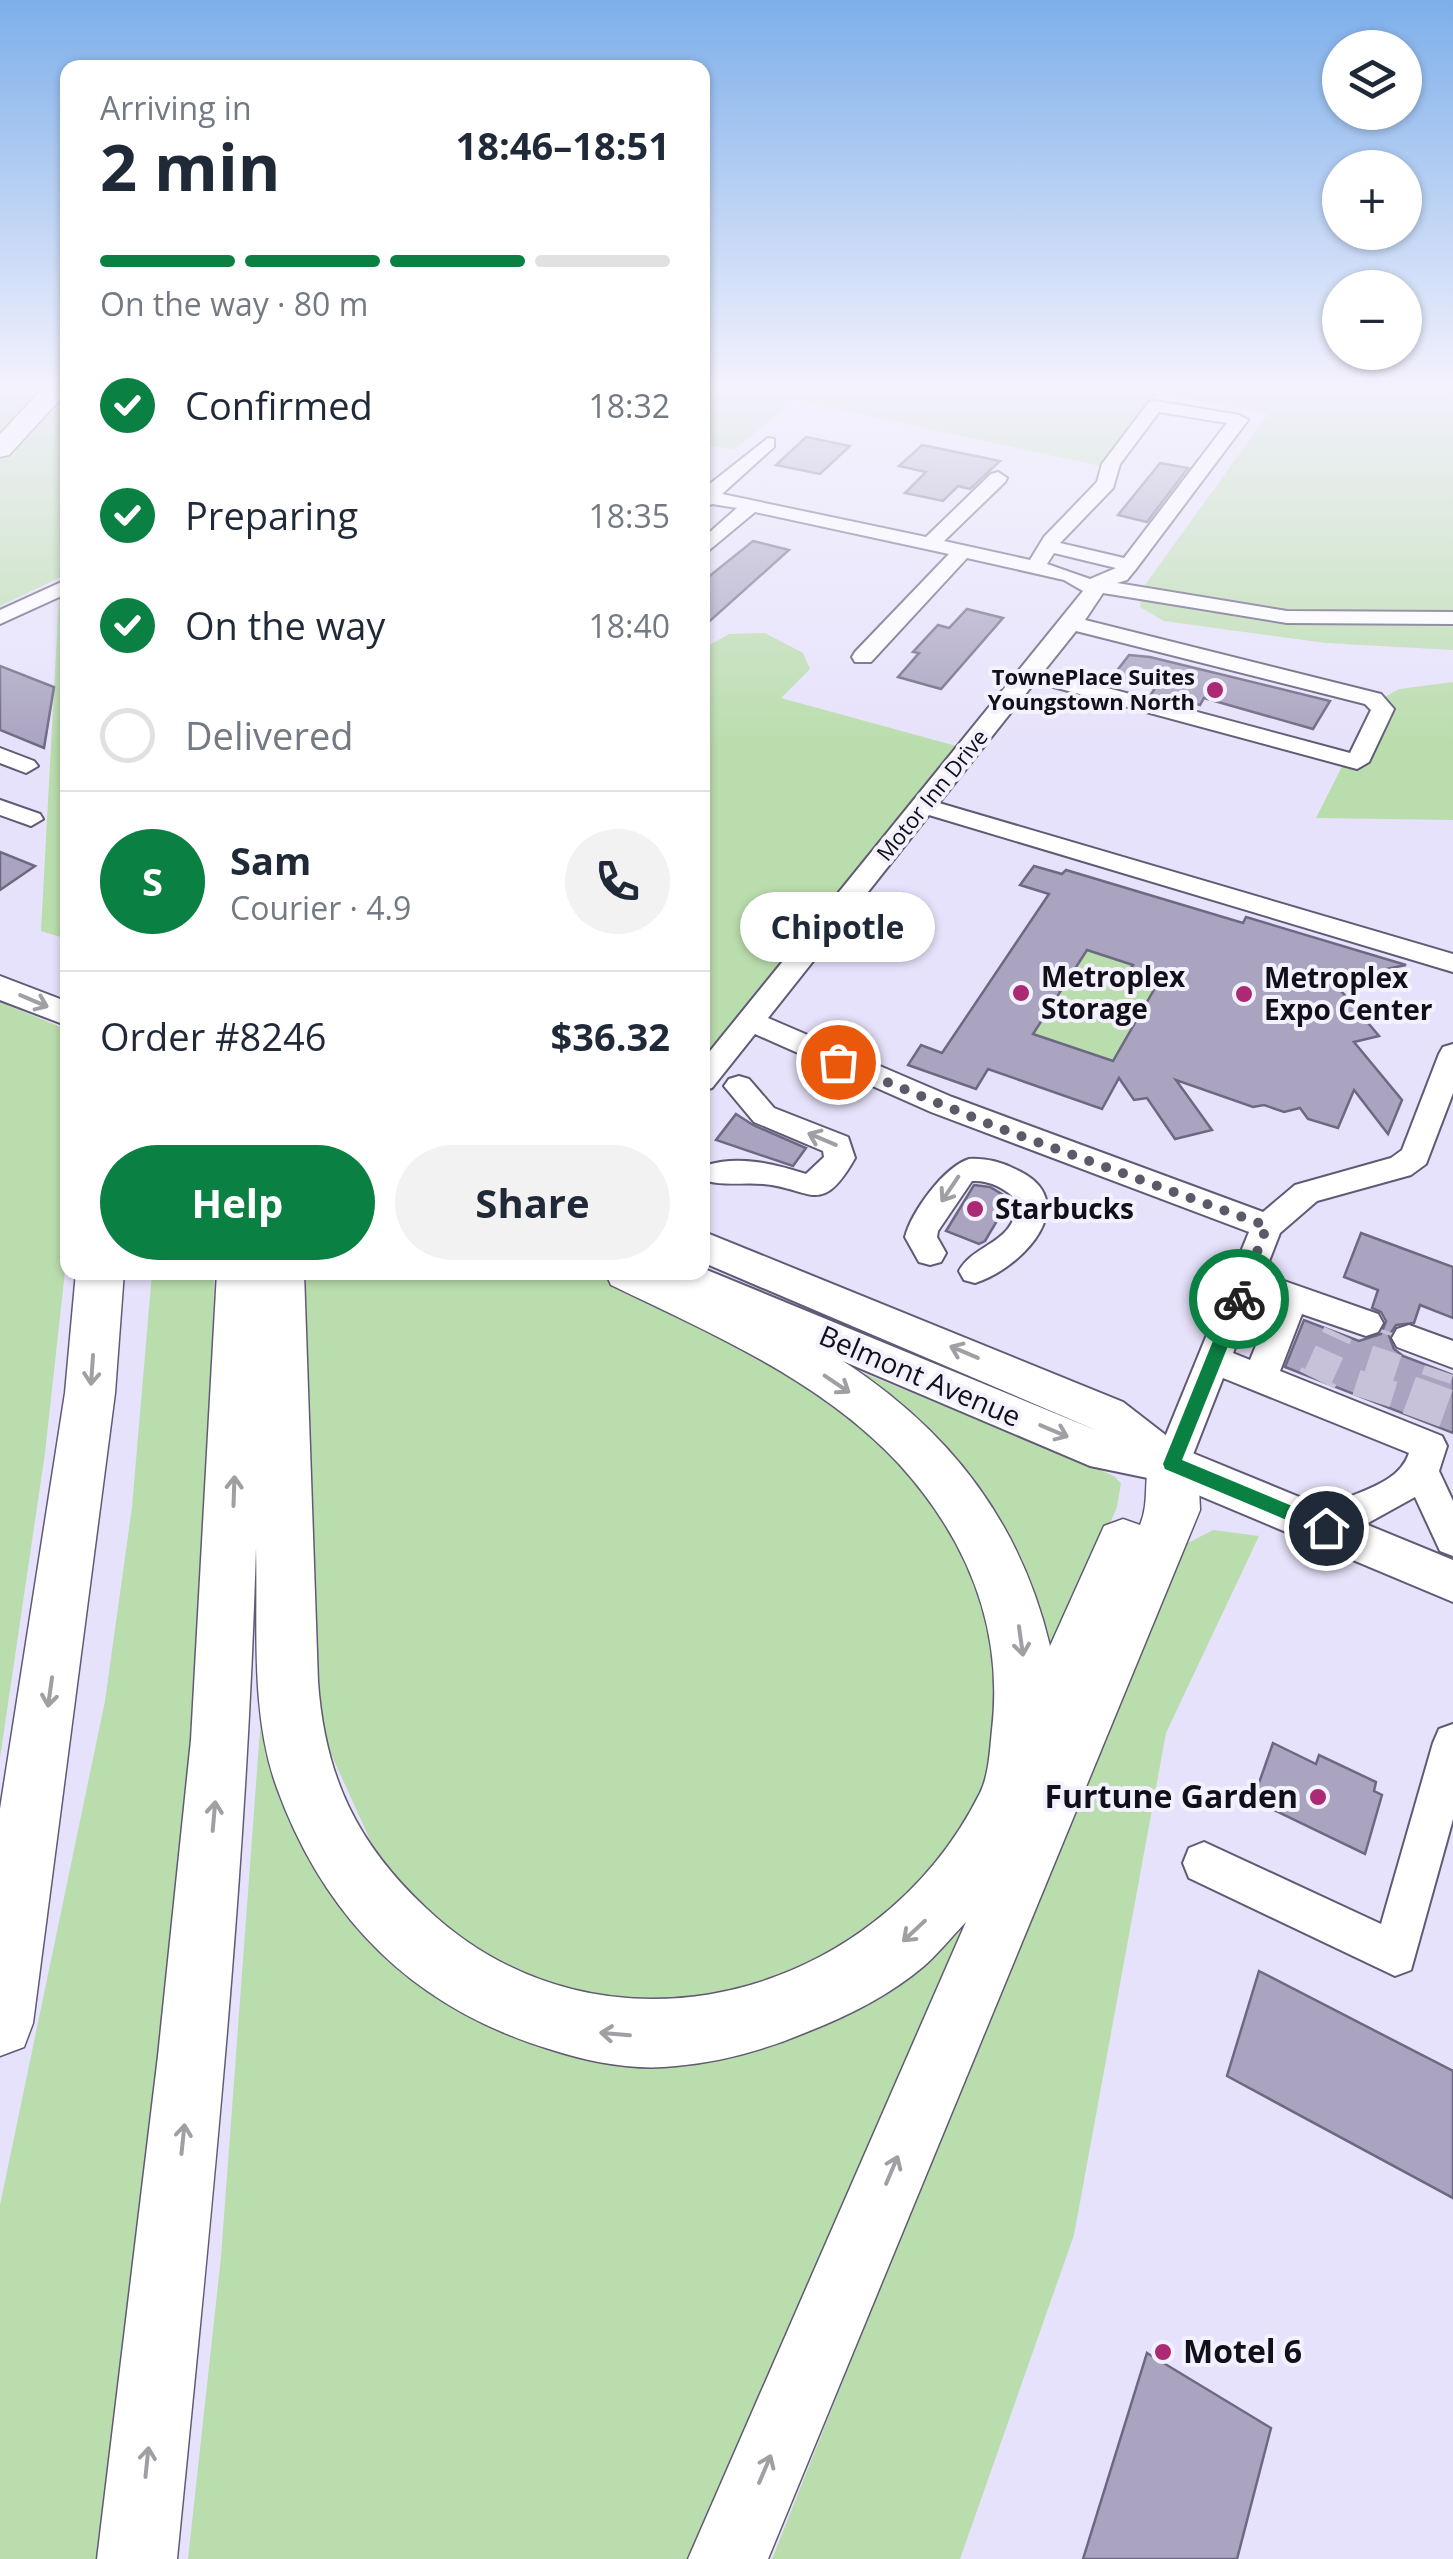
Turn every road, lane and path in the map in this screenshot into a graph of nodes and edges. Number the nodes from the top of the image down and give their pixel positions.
1 (752, 505) edge
2 (754, 505) edge
3 (970, 505) edge
4 (1086, 505) edge
5 (1174, 505) edge
6 (710, 543) edge
7 (930, 544) junction
8 (1048, 546) junction
9 (963, 551) junction
10 (1129, 565) junction
11 (1035, 568) junction
12 (1091, 585) junction
13 (60, 589) edge
14 (0, 618) edge
15 (1453, 618) edge
16 (1071, 624) junction
17 (863, 657) dead end
18 (1030, 674) junction
19 (0, 756) edge
20 (26, 766) dead end
21 (924, 806) junction
22 (0, 807) edge
23 (32, 819) dead end
24 (0, 959) edge
25 (1453, 963) edge
26 (60, 984) edge
27 (0, 987) edge
28 (60, 1013) edge
29 (751, 1020) junction
30 (1453, 1054) edge
31 (710, 1071) edge
32 (739, 1086) dead end
33 (718, 1173) dead end
34 (1267, 1226) junction
35 (710, 1249) edge
36 (930, 1253) dead end
37 (975, 1271) dead end
38 (99, 1280) edge
39 (242, 1280) edge
40 (280, 1280) edge
41 (644, 1280) edge
42 (692, 1280) edge
43 (1246, 1281) junction
44 (1292, 1298) junction
45 (1350, 1324) dead end
46 (1409, 1338) dead end
47 (1445, 1358) edge
48 (1214, 1360) junction
49 (1260, 1378) junction
50 (1428, 1446) edge
51 (1172, 1464) junction
52 (1326, 1528) junction
53 (1453, 1540) edge
54 (1453, 1581) edge
55 (1453, 1744) edge
56 (1009, 1804) junction
57 (1204, 1864) dead end
58 (0, 2023) edge
59 (137, 2559) edge
60 (728, 2559) edge

1 - 6 street
2 - 7 street
3 - 7 street
4 - 8 street
5 - 10 street
7 - 9 street
8 - 10 street
8 - 11 street
9 - 11 street
9 - 17 street
10 - 12 street
11 - 12 street
12 - 15 street
12 - 16 street, Motor Inn Drive
13 - 14 street
16 - 18 street, Motor Inn Drive
16 - 18 street
18 - 21 street, Motor Inn Drive
19 - 20 street
21 - 25 street
21 - 29 street, Motor Inn Drive
22 - 23 street
24 - 26 main road
27 -> 28 main road
29 - 31 street, Motor Inn Drive
29 - 34 street
30 - 34 street
33 -> 32 street
34 - 43 street
51 -> 35 main road, Belmont Avenue
37 -> 36 street
38 -> 58 highway
59 -> 39 highway
56 -> 40 highway
41 -> 56 highway
42 -> 51 main road, Belmont Avenue
43 - 44 street
43 - 48 street
44 - 45 street
44 - 49 street
46 - 47 street
48 - 49 street
48 - 51 street
49 - 50 street
50 - 52 street
50 - 53 street
51 - 52 main road, Belmont Avenue
51 - 56 highway
60 -> 51 highway
52 - 54 main road, Belmont Avenue
55 - 57 street

